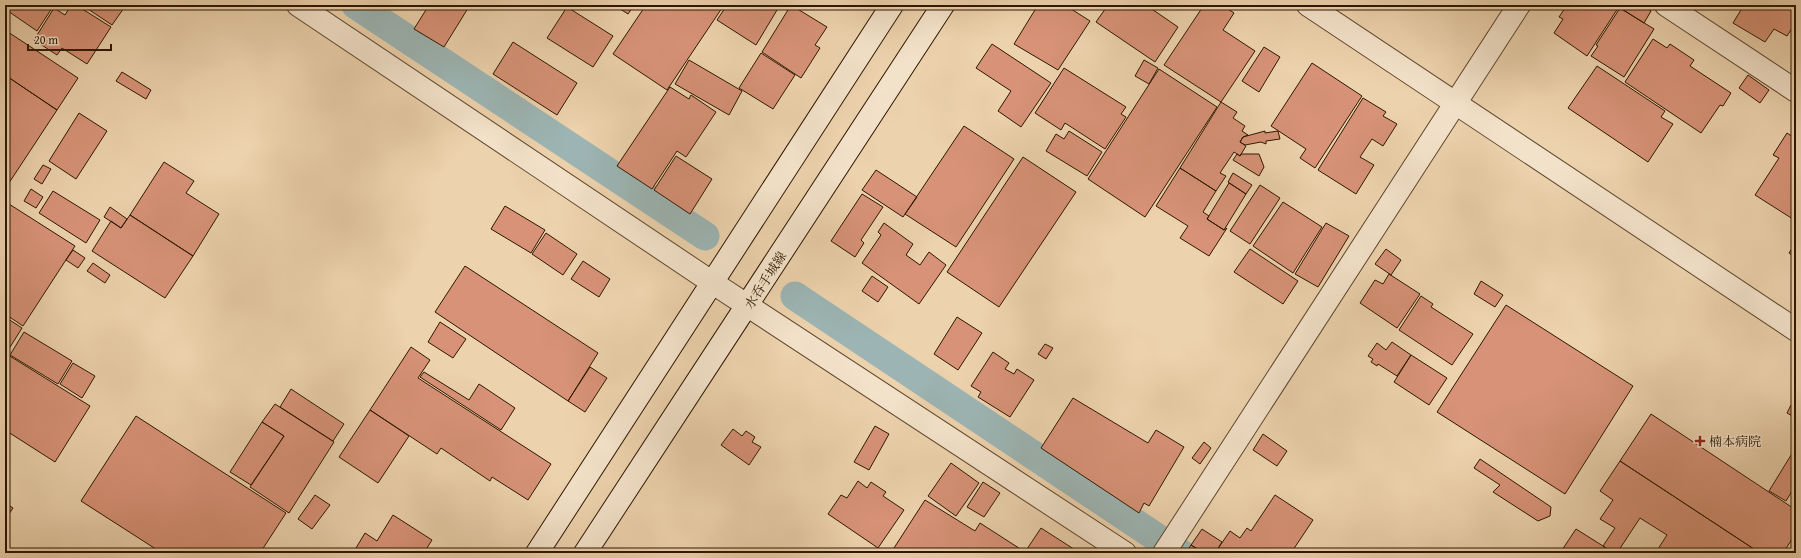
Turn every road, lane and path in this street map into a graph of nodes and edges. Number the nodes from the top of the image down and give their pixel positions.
1 (298, 5) edge
2 (892, 5) edge
3 (943, 5) edge
4 (1308, 5) edge
5 (1519, 5) edge
6 (1666, 5) edge
7 (1796, 91) edge
8 (1454, 103) junction
9 (712, 283) junction
10 (748, 306) junction
11 (1796, 330) edge
12 (537, 553) edge
13 (585, 553) edge
14 (1125, 553) edge
15 (1164, 553) edge

1 - 9 street
2 - 9 street
3 - 10 street, 水呑手城線
4 - 8 street
5 - 8 street
6 - 7 street
8 - 11 street
8 - 15 street
9 - 10 street
9 - 12 street
10 - 13 street, 水呑手城線
10 - 14 street

